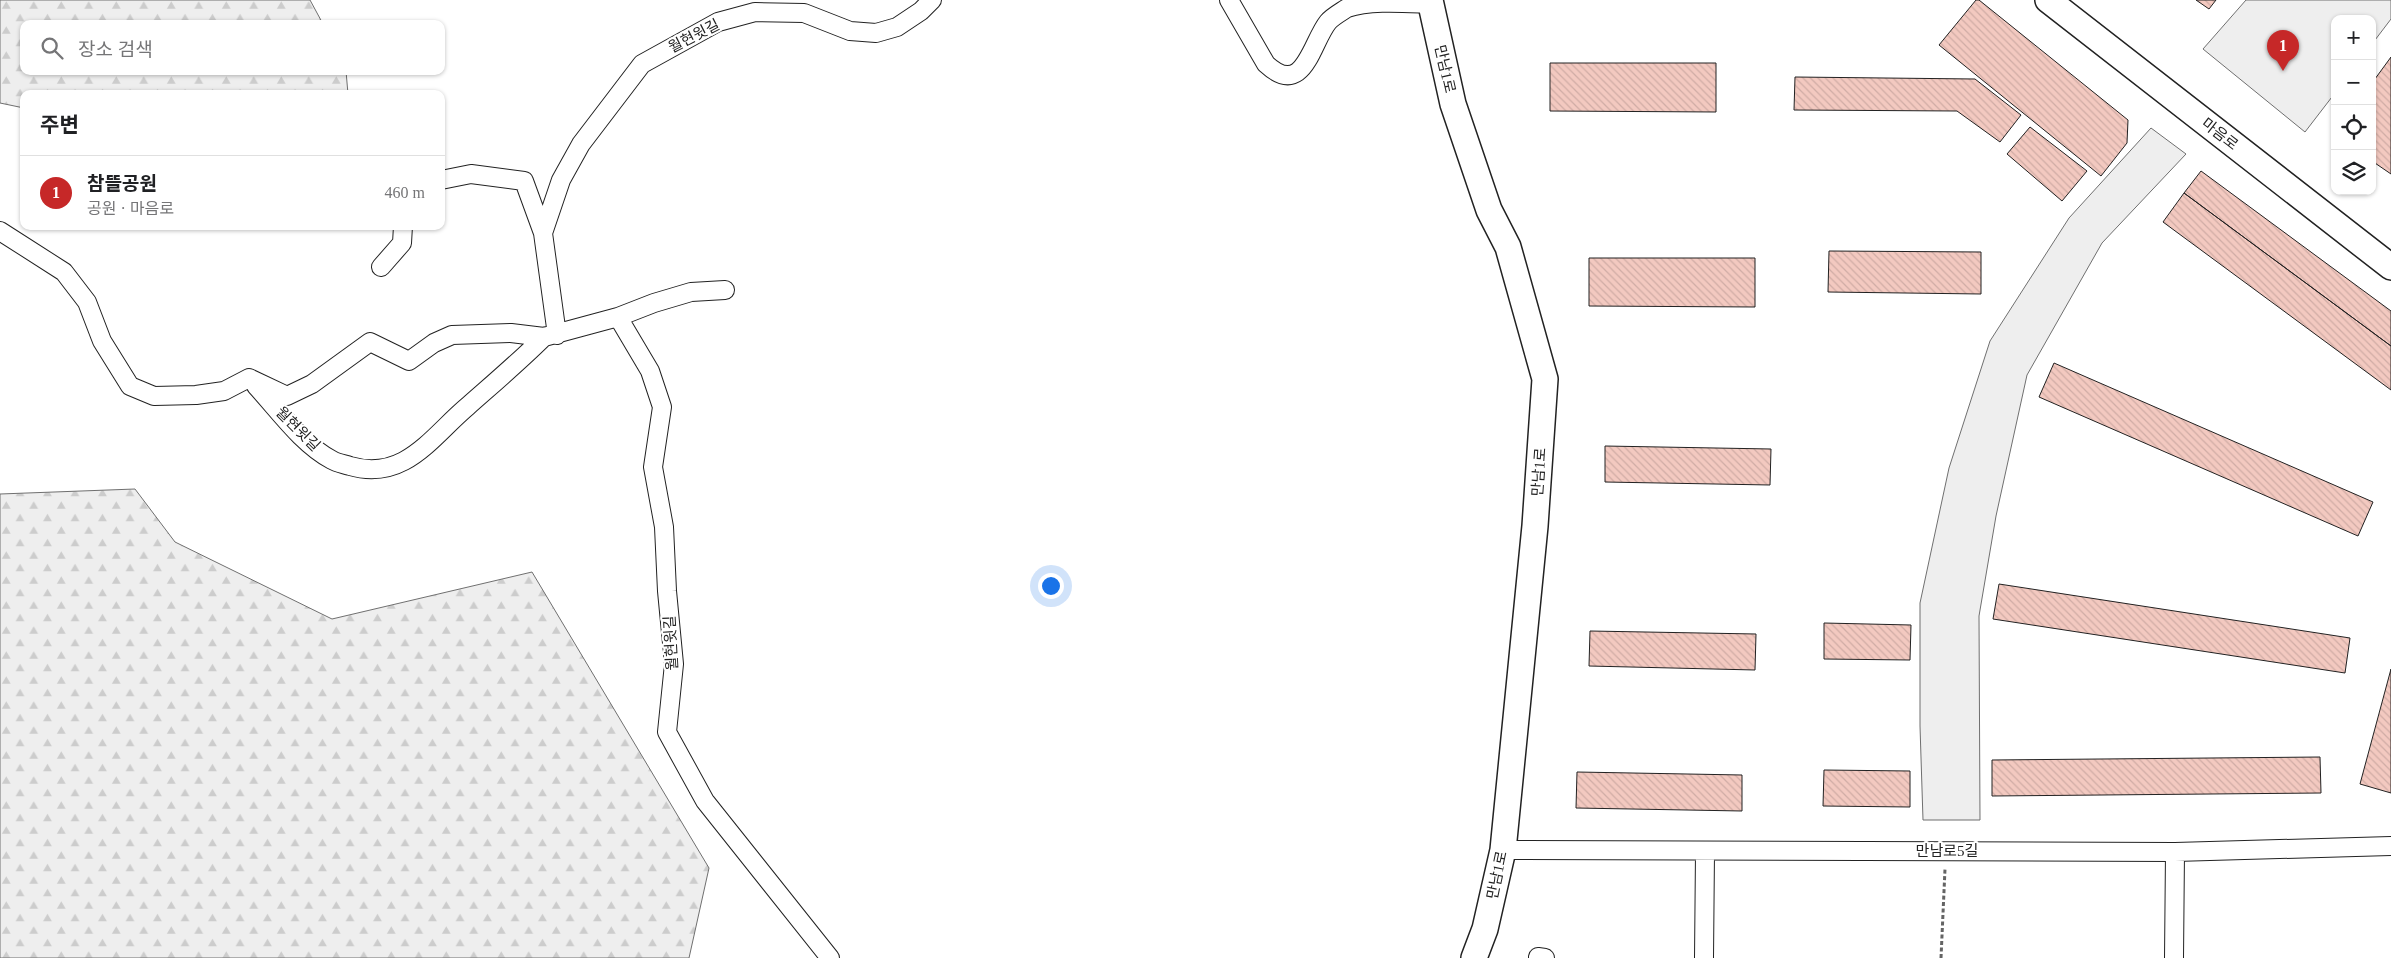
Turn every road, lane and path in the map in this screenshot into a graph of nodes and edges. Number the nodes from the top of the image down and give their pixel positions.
1 (932, 0) edge
2 (1229, 0) edge
3 (2048, 0) edge
4 (1430, 2) edge
5 (445, 179) edge
6 (403, 230) edge
7 (0, 231) edge
8 (543, 233) junction
9 (381, 267) dead end
10 (2391, 267) edge
11 (725, 290) dead end
12 (618, 318) junction
13 (551, 336) junction
14 (249, 378) junction
15 (2391, 846) edge
16 (1503, 850) junction
17 (1946, 851) junction
18 (1706, 852) junction
19 (2174, 852) junction
20 (830, 958) edge
21 (1474, 958) edge
22 (1704, 958) edge
23 (1941, 958) edge
24 (2174, 958) edge

1 - 8 street, 월현윗길
2 - 4 street
3 - 10 street, 마음로
4 - 16 street, 만남1로
5 - 8 street, 월현윗길
6 - 9 street
7 - 14 street
8 - 13 street, 월현윗길
11 - 12 street, 월현윗길
12 - 13 street, 월현윗길
12 - 20 street, 월현윗길
13 - 14 street, 월현윗길
13 - 14 street, 월현윗길
15 - 19 street, 만남로5길
16 - 18 street, 만남로5길
16 - 21 street, 만남1로
17 - 18 street, 만남로5길
17 - 19 street, 만남로5길
17 - 23 path
18 - 22 street
19 - 24 street

